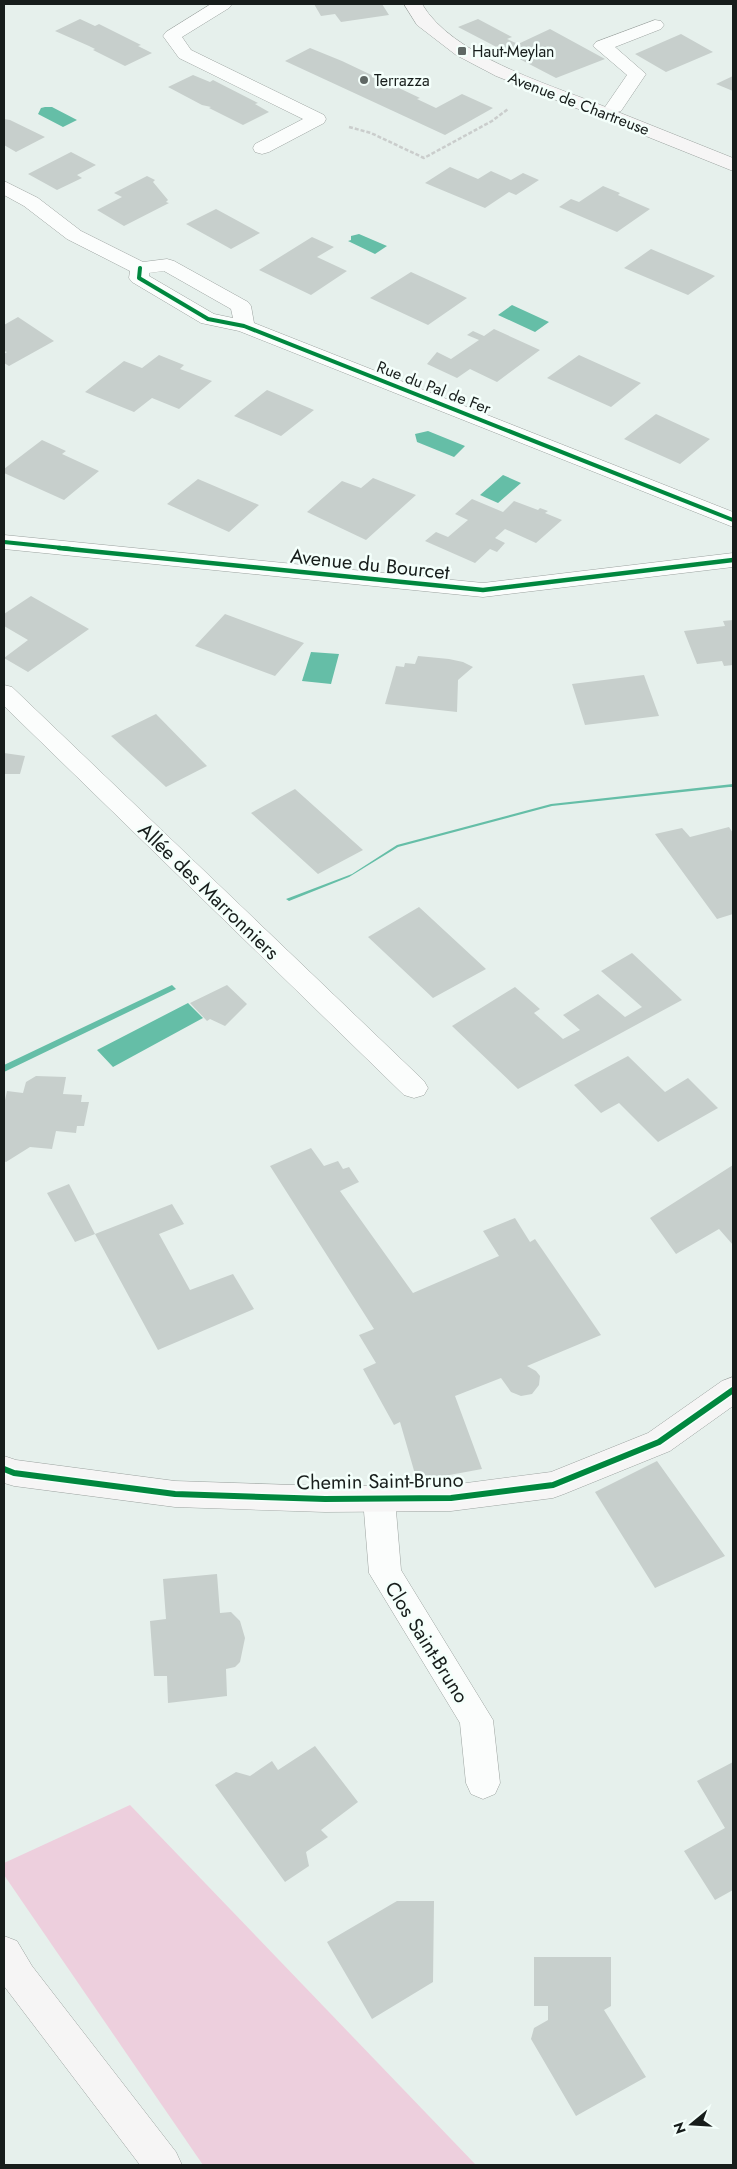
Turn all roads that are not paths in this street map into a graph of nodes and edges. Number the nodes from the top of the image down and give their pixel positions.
1 (223, 4) edge
2 (413, 4) edge
3 (655, 24) dead end
4 (614, 107) dead end
5 (262, 148) dead end
6 (733, 165) edge
7 (4, 187) edge
8 (140, 268) junction
9 (244, 326) junction
10 (733, 520) edge
11 (4, 542) edge
12 (733, 560) edge
13 (4, 693) edge
14 (414, 1088) dead end
15 (733, 1390) edge
16 (4, 1468) edge
17 (379, 1499) junction
18 (483, 1783) dead end
19 (4, 1953) edge
20 (163, 2165) edge

1 - 5 street
2 - 6 street, Avenue de Chartreuse
3 - 4 street
7 - 8 street, Rue du Pal de Fer
8 - 9 street, Rue du Pal de Fer
8 - 9 street
9 - 10 street, Rue du Pal de Fer
11 - 12 street, Avenue du Bourcet
13 - 14 street, Allée des Marronniers
15 - 17 street, Chemin Saint-Bruno
16 - 17 street, Chemin Saint-Bruno
17 - 18 street, Clos Saint-Bruno
19 - 20 street

